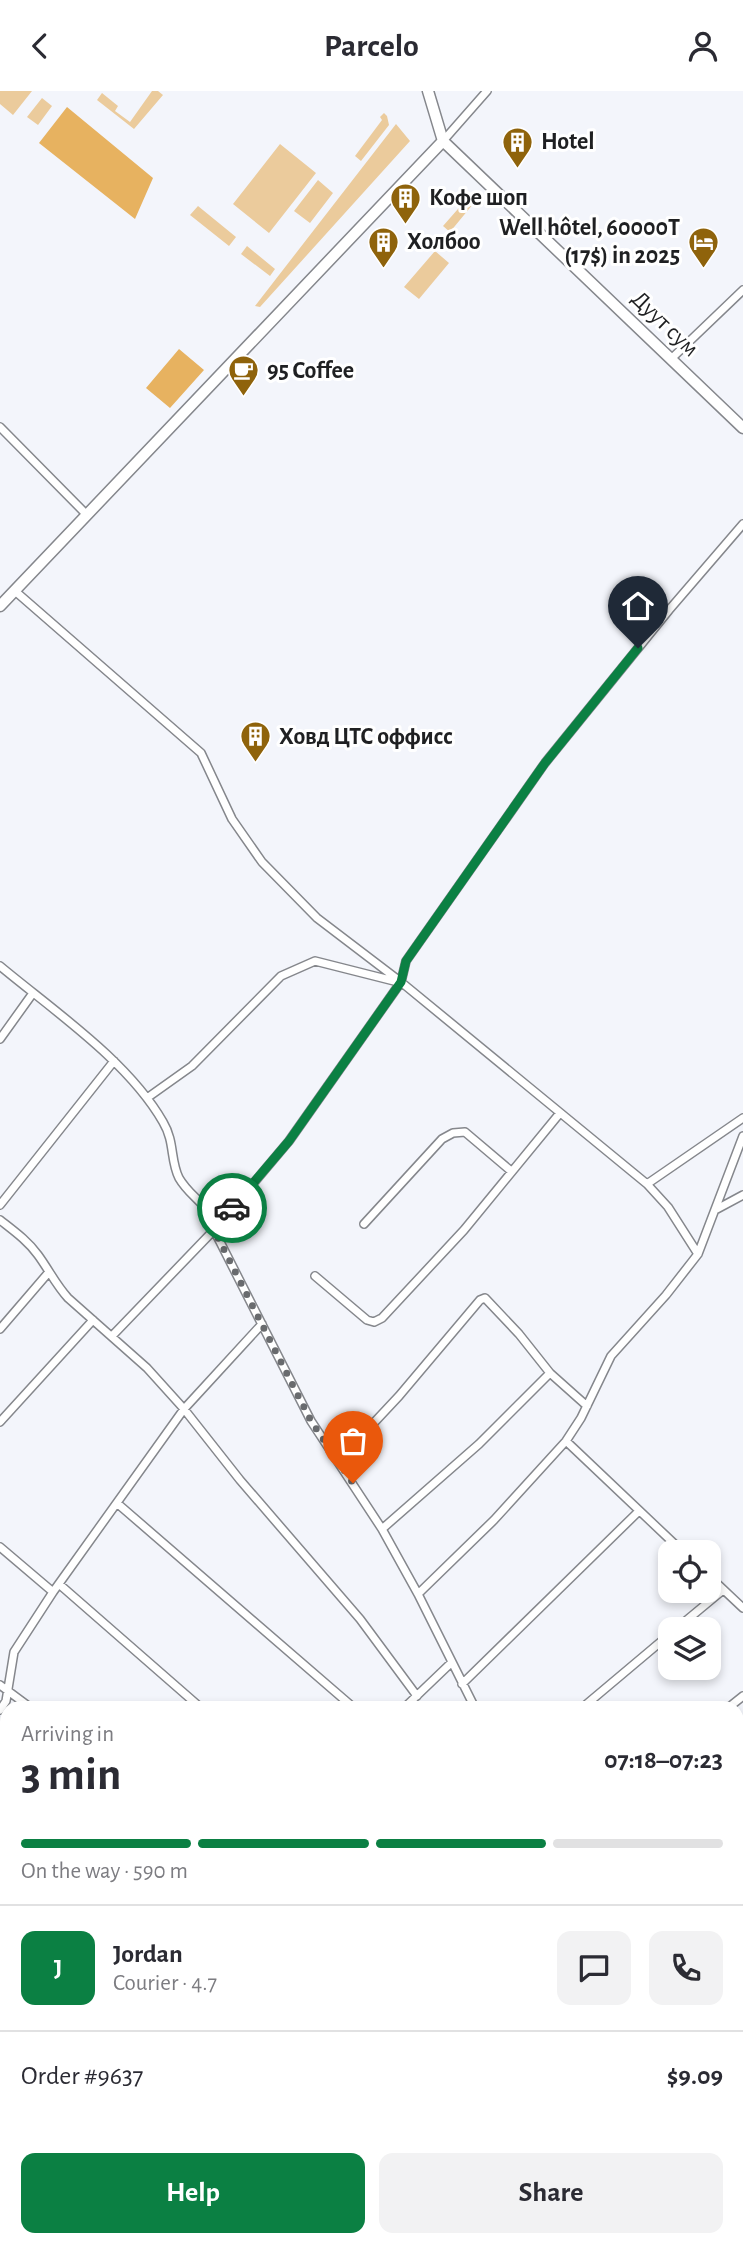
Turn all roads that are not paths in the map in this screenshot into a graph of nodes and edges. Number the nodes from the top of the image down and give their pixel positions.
1 (428, 91) edge
2 (487, 91) edge
3 (443, 141) junction
4 (743, 290) edge
5 (671, 359) junction
6 (0, 427) edge
7 (743, 428) edge
8 (87, 515) junction
9 (743, 524) edge
10 (15, 590) junction
11 (0, 606) edge
12 (0, 966) edge
13 (401, 982) junction
14 (33, 993) junction
15 (0, 1039) edge
16 (114, 1061) junction
17 (147, 1098) junction
18 (560, 1113) junction
19 (743, 1118) edge
20 (743, 1136) edge
21 (512, 1171) junction
22 (647, 1184) junction
23 (743, 1195) edge
24 (0, 1205) edge
25 (716, 1209) junction
26 (0, 1220) edge
27 (364, 1224) dead end
28 (214, 1230) junction
29 (698, 1254) junction
30 (50, 1272) junction
31 (315, 1276) dead end
32 (93, 1320) junction
33 (262, 1324) junction
34 (0, 1329) edge
35 (112, 1336) junction
36 (550, 1373) junction
37 (587, 1406) junction
38 (184, 1409) junction
39 (0, 1422) edge
40 (566, 1441) junction
41 (339, 1460) junction
42 (118, 1504) junction
43 (639, 1511) junction
44 (382, 1529) junction
45 (670, 1540) edge
46 (0, 1547) edge
47 (59, 1584) junction
48 (723, 1590) joint
49 (53, 1592) junction
50 (418, 1594) junction
51 (743, 1608) edge
52 (690, 1617) edge
53 (658, 1644) edge
54 (451, 1663) junction
55 (462, 1685) junction
56 (4, 1687) edge
57 (417, 1696) junction
58 (22, 1701) edge
59 (193, 1701) edge
60 (346, 1701) edge
61 (412, 1701) edge
62 (471, 1701) edge
63 (590, 1701) edge

1 - 3 street, Дуут сум
2 - 3 street
3 - 5 street, Дуут сум
3 - 8 street
4 - 5 street
5 - 7 street, Дуут сум
6 - 8 street
8 - 10 street
9 - 13 street
10 - 11 street
10 - 13 street
12 - 14 street
13 - 17 street
13 - 18 street
13 - 28 street
14 - 15 street
14 - 16 street
16 - 17 street
16 - 24 street
17 - 28 street
18 - 21 street
18 - 22 street
19 - 22 street
20 - 25 street
21 - 27 street
21 - 31 street
22 - 29 street
23 - 25 street
25 - 29 street
26 - 30 street
28 - 33 street
28 - 35 street
29 - 37 street
30 - 32 street
30 - 34 street
32 - 35 street
32 - 39 street
33 - 38 street
33 - 41 street
35 - 38 street
36 - 37 street
36 - 41 street
36 - 44 street
37 - 40 street
38 - 42 street
38 - 57 street
40 - 43 street
40 - 50 street
41 - 44 street
42 - 47 street
42 - 60 street
43 - 45 street
43 - 55 street
44 - 50 street
46 - 49 street
47 - 49 street
47 - 59 street
48 - 51 street
48 - 52 street
49 - 56 street
50 - 54 street
53 - 63 street
54 - 55 street
54 - 57 street
55 - 62 street
56 - 58 street
57 - 61 street

